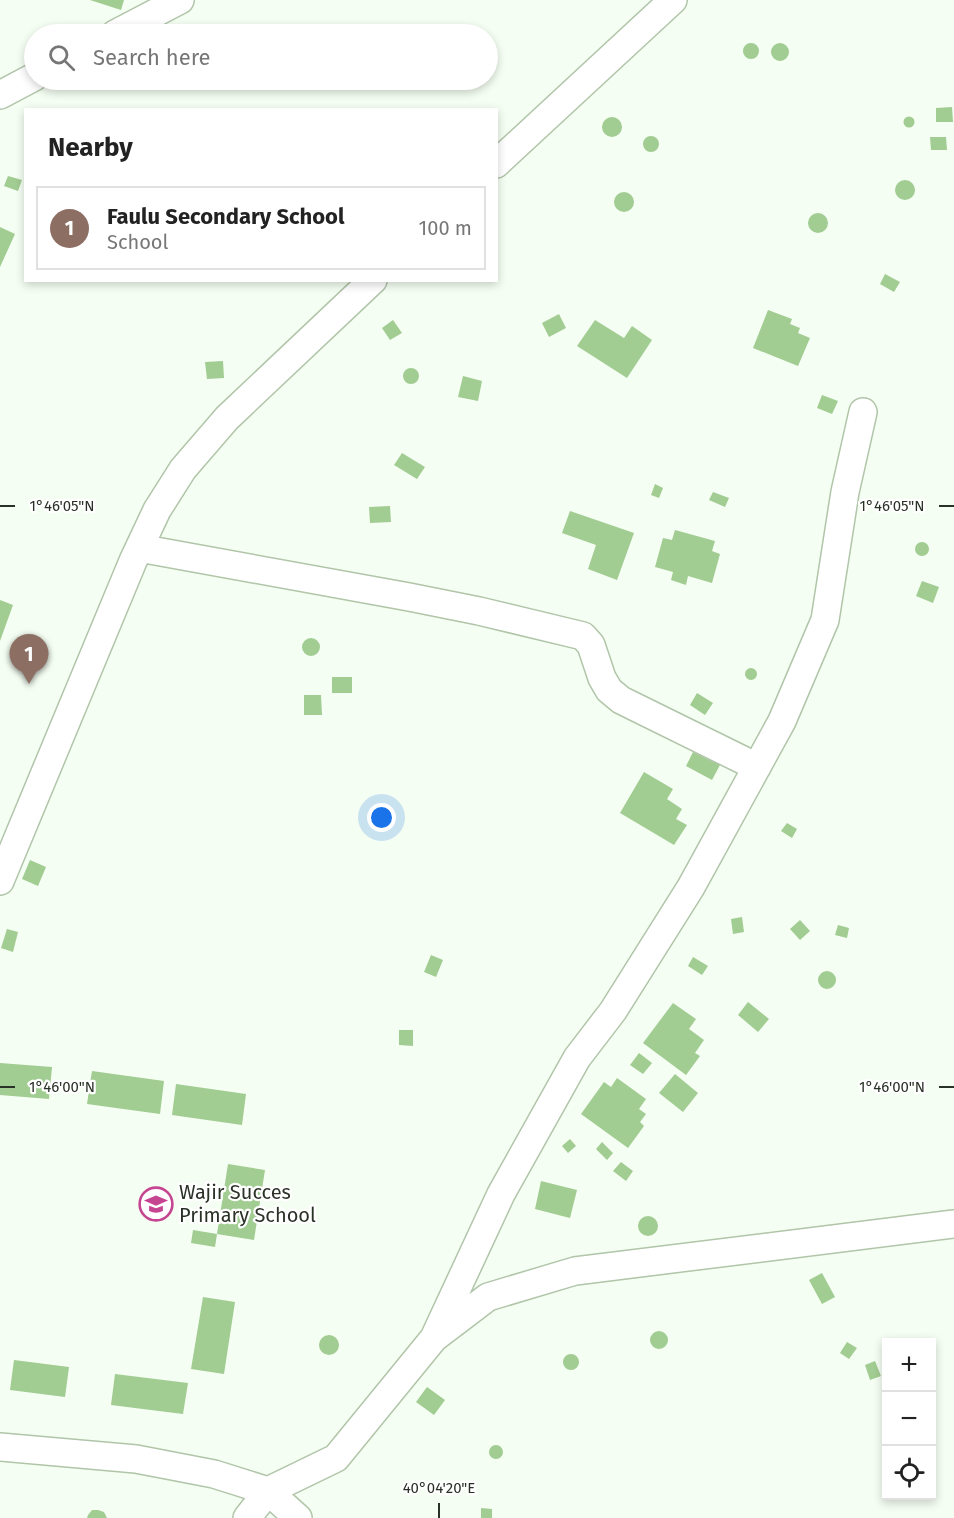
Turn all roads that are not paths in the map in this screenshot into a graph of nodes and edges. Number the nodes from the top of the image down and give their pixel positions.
1 (180, 0) edge
2 (673, 0) edge
3 (134, 24) edge
4 (24, 82) edge
5 (0, 95) edge
6 (498, 162) edge
7 (371, 282) edge
8 (863, 412) dead end
9 (139, 548) junction
10 (758, 767) junction
11 (0, 881) edge
12 (954, 1224) edge
13 (434, 1338) junction
14 (0, 1447) edge
15 (268, 1491) junction
16 (248, 1518) edge
17 (298, 1518) edge

1 - 3 street
2 - 6 street
4 - 5 street
7 - 9 street
8 - 10 street
9 - 10 street
9 - 11 street
10 - 13 street
12 - 13 street
13 - 15 street
14 - 15 street
15 - 16 street
15 - 17 street

